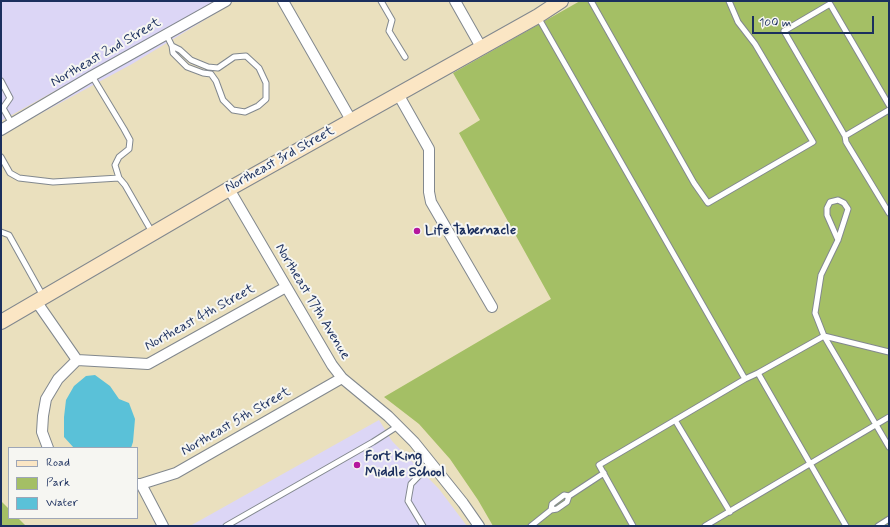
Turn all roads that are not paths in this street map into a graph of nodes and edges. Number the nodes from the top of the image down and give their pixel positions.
1 (226, 1) edge
2 (283, 1) edge
3 (381, 1) edge
4 (455, 1) edge
5 (561, 1) edge
6 (591, 1) edge
7 (729, 1) edge
8 (832, 2) edge
9 (538, 16) junction
10 (166, 34) junction
11 (172, 46) junction
12 (481, 47) junction
13 (405, 57) dead end
14 (92, 76) junction
15 (1, 81) edge
16 (398, 94) junction
17 (889, 105) edge
18 (2, 108) edge
19 (889, 110) edge
20 (351, 120) junction
21 (12, 124) junction
22 (1, 130) edge
23 (845, 136) junction
24 (1, 157) edge
25 (120, 178) junction
26 (229, 189) junction
27 (889, 213) edge
28 (1, 232) edge
29 (152, 233) junction
30 (838, 240) junction
31 (286, 287) junction
32 (40, 299) junction
33 (492, 307) dead end
34 (1, 322) edge
35 (824, 336) junction
36 (889, 352) edge
37 (77, 360) junction
38 (758, 373) junction
39 (342, 378) junction
40 (745, 379) junction
41 (889, 417) edge
42 (675, 420) junction
43 (398, 426) junction
44 (876, 426) junction
45 (48, 447) edge
46 (889, 447) edge
47 (431, 464) junction
48 (810, 464) junction
49 (604, 473) junction
50 (139, 484) edge
51 (730, 512) junction
52 (889, 520) edge
53 (163, 526) edge
54 (226, 526) edge
55 (423, 526) edge
56 (479, 526) edge
57 (531, 526) edge
58 (633, 526) edge
59 (705, 526) edge
60 (846, 526) edge
61 (878, 526) edge

1 - 10 street, Northeast 2nd Street
2 - 20 street
3 - 13 lane
4 - 12 street
5 - 9 street, Northeast 3rd Street
6 - 7 lane
8 - 17 lane
8 - 23 lane
9 - 12 street, Northeast 3rd Street
9 - 40 lane
10 - 11 lane
10 - 14 street, Northeast 2nd Street
11 - 11 lane
12 - 16 street, Northeast 3rd Street
14 - 21 street, Northeast 2nd Street
14 - 25 lane
15 - 18 lane
16 - 20 street, Northeast 3rd Street
16 - 33 street
18 - 21 lane
19 - 23 lane
20 - 26 street, Northeast 3rd Street
21 - 22 street, Northeast 2nd Street
23 - 27 lane
24 - 25 lane
25 - 29 lane
26 - 29 street, Northeast 3rd Street
26 - 31 street, Northeast 17th Avenue
28 - 32 lane
29 - 32 street, Northeast 3rd Street
30 - 30 lane
30 - 35 lane
31 - 37 street, Northeast 4th Street
31 - 39 street, Northeast 17th Avenue
32 - 34 street, Northeast 3rd Street
32 - 37 street
35 - 36 lane
35 - 38 lane
35 - 44 lane
37 - 45 street
38 - 40 lane
38 - 48 lane
39 - 43 street, Northeast 17th Avenue
39 - 50 street, Northeast 5th Street
40 - 42 lane
41 - 44 lane
42 - 49 lane
42 - 51 lane
43 - 47 street, Northeast 17th Avenue
43 - 54 lane
44 - 46 lane
44 - 48 lane
47 - 55 lane
47 - 56 street, Northeast 17th Avenue
48 - 51 lane
48 - 60 lane
49 - 57 lane
49 - 58 lane
50 - 53 street
51 - 59 lane
52 - 61 lane

